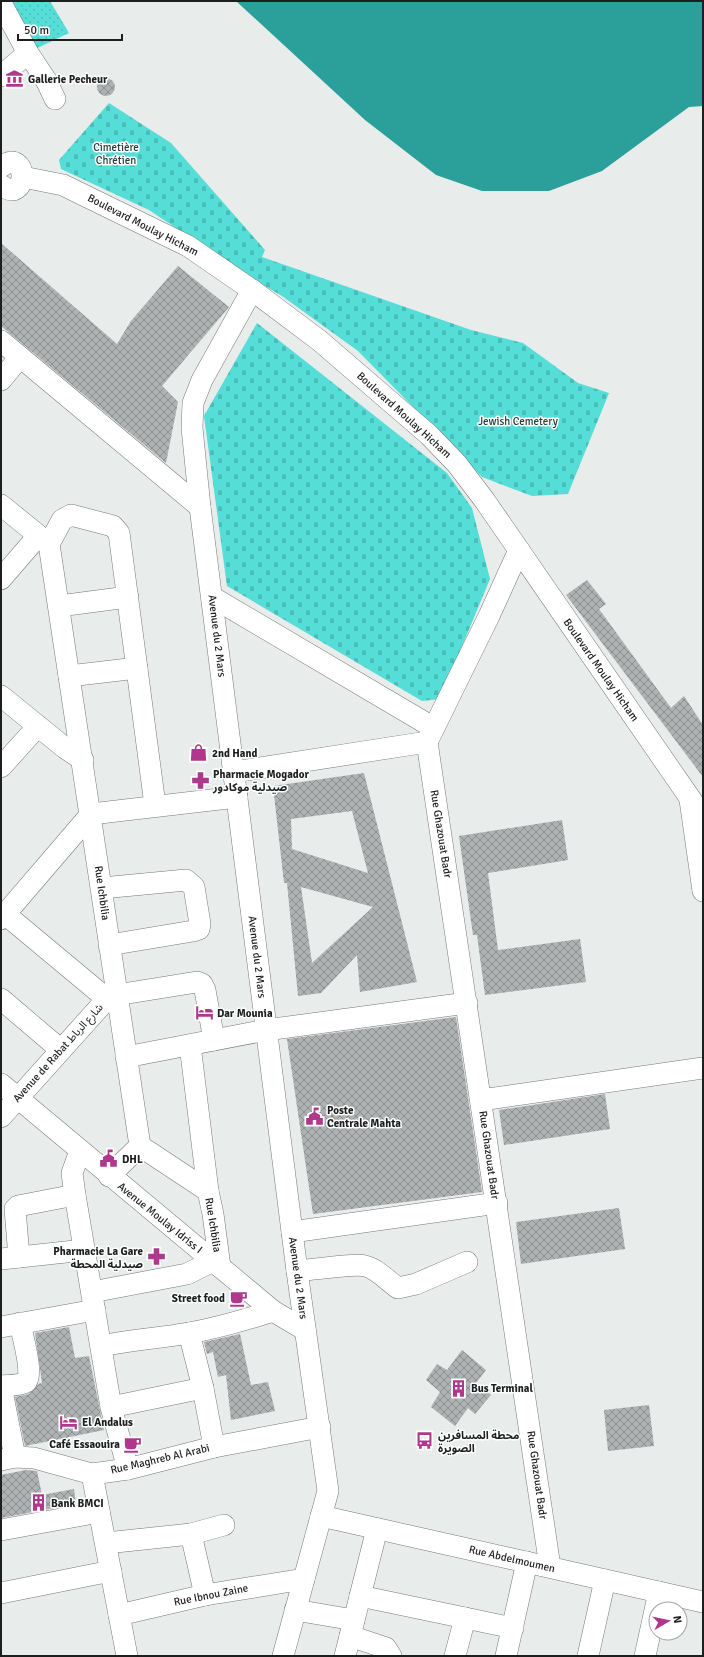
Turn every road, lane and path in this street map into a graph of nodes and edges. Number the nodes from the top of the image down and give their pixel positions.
1 (1, 3) edge
2 (6, 23) edge
3 (28, 53) junction
4 (1, 76) edge
5 (55, 99) dead end
6 (2, 163) edge
7 (23, 177) junction
8 (2, 190) edge
9 (252, 290) junction
10 (1, 341) edge
11 (20, 357) junction
12 (1, 380) edge
13 (1, 505) edge
14 (200, 507) junction
15 (43, 540) junction
16 (519, 550) junction
17 (1, 579) edge
18 (128, 597) junction
19 (212, 597) junction
20 (59, 606) junction
21 (138, 668) junction
22 (70, 676) junction
23 (1, 696) edge
24 (38, 726) junction
25 (430, 735) junction
26 (83, 760) junction
27 (1, 767) edge
28 (234, 772) junction
29 (237, 797) junction
30 (690, 799) junction
31 (155, 805) junction
32 (91, 814) junction
33 (703, 817) edge
34 (102, 888) junction
35 (703, 891) edge
36 (3, 916) edge
37 (109, 945) junction
38 (113, 995) junction
39 (1, 999) edge
40 (466, 1003) junction
41 (266, 1030) junction
42 (214, 1040) junction
43 (190, 1045) junction
44 (61, 1050) junction
45 (126, 1057) junction
46 (703, 1068) edge
47 (1, 1084) edge
48 (18, 1097) junction
49 (481, 1100) junction
50 (1, 1117) edge
51 (140, 1146) junction
52 (80, 1151) junction
53 (109, 1176) junction
54 (208, 1191) junction
55 (75, 1195) junction
56 (496, 1203) junction
57 (292, 1232) junction
58 (84, 1250) junction
59 (10, 1258) edge
60 (467, 1262) dead end
61 (217, 1264) junction
62 (297, 1271) junction
63 (93, 1301) junction
64 (273, 1311) junction
65 (10, 1325) edge
66 (305, 1330) junction
67 (189, 1333) junction
68 (101, 1346) junction
69 (1, 1386) edge
70 (203, 1388) junction
71 (111, 1407) junction
72 (320, 1427) junction
73 (214, 1447) junction
74 (8, 1459) edge
75 (128, 1469) junction
76 (92, 1474) junction
77 (99, 1512) junction
78 (320, 1516) junction
79 (224, 1525) dead end
80 (377, 1528) junction
81 (1, 1530) edge
82 (191, 1534) junction
83 (106, 1543) junction
84 (527, 1562) junction
85 (550, 1567) junction
86 (112, 1571) junction
87 (304, 1578) junction
88 (605, 1580) junction
89 (659, 1592) junction
90 (1, 1593) edge
91 (205, 1595) junction
92 (360, 1596) junction
93 (703, 1602) edge
94 (296, 1610) junction
95 (118, 1615) junction
96 (465, 1618) junction
97 (352, 1628) junction
98 (512, 1628) junction
99 (127, 1656) edge
100 (283, 1656) edge
101 (345, 1656) edge
102 (391, 1656) edge
103 (455, 1656) edge
104 (506, 1656) edge
105 (588, 1656) edge
106 (645, 1656) edge

1 - 2 street
2 - 3 street
3 - 4 street
3 - 5 street
6 - 7 street
7 - 8 street
7 - 9 street, Boulevard Moulay Hicham
9 - 14 street, Avenue du 2 Mars
9 - 16 street, Boulevard Moulay Hicham
10 - 11 street
11 - 12 street
11 - 14 street
13 - 15 street
14 - 19 street, Avenue du 2 Mars
15 - 17 street
15 - 18 street
15 - 20 street, Rue Ichbilia
16 - 25 street
16 - 30 street, Boulevard Moulay Hicham
18 - 20 street
18 - 21 street
19 - 25 street
19 - 28 street, Avenue du 2 Mars
20 - 22 street, Rue Ichbilia
21 - 22 street
21 - 31 street
22 - 26 street, Rue Ichbilia
23 - 24 street
24 - 26 street
24 - 27 street
25 - 28 street
25 - 40 street, Rue Ghazouat Badr
26 - 32 street, Rue Ichbilia
28 - 29 street, Avenue du 2 Mars
29 - 31 street
29 - 41 street, Avenue du 2 Mars
30 - 33 street, Boulevard Moulay Hicham
30 - 35 street
31 - 32 street
32 - 34 street, Rue Ichbilia
32 - 36 street
34 - 37 street, Rue Ichbilia
34 - 37 street
36 - 38 street
37 - 38 street, Rue Ichbilia
38 - 42 street
38 - 44 street, Avenue de Rabat شارع الرباط
38 - 45 street, Rue Ichbilia
39 - 44 street
40 - 41 street
40 - 49 street, Rue Ghazouat Badr
41 - 42 street
41 - 57 street, Avenue du 2 Mars
42 - 43 street
43 - 45 street
43 - 54 street
44 - 48 street, Avenue de Rabat شارع الرباط
45 - 51 street, Rue Ichbilia
46 - 49 street
47 - 48 street, Avenue Moulay Idriss I
48 - 50 street, Avenue de Rabat شارع الرباط
48 - 52 street, Avenue Moulay Idriss I
49 - 56 street, Rue Ghazouat Badr
51 - 53 street
51 - 54 street, Rue Ichbilia
52 - 53 street, Avenue Moulay Idriss I
52 - 55 street
53 - 61 street, Avenue Moulay Idriss I
54 - 61 street, Rue Ichbilia
55 - 58 street
55 - 59 street
56 - 57 street
56 - 85 street, Rue Ghazouat Badr
57 - 62 street, Avenue du 2 Mars
58 - 59 street
58 - 63 street
60 - 62 street
61 - 63 street
61 - 64 street, Avenue Moulay Idriss I
62 - 66 street, Avenue du 2 Mars
63 - 65 street
63 - 68 street
64 - 66 street, Avenue Moulay Idriss I
64 - 67 street
65 - 69 street
66 - 72 street, Avenue du 2 Mars
67 - 68 street
67 - 70 street
68 - 71 street
69 - 74 street
70 - 71 street
70 - 73 street
71 - 75 street
72 - 73 street, Rue Maghreb Al Arabi
72 - 78 street, Avenue du 2 Mars
73 - 75 street, Rue Maghreb Al Arabi
74 - 76 street, Rue Maghreb Al Arabi
75 - 76 street, Rue Maghreb Al Arabi
76 - 77 street
77 - 81 street
77 - 83 street
78 - 80 street, Rue Abdelmoumen
78 - 87 street, Avenue du 2 Mars
79 - 82 street
80 - 84 street, Rue Abdelmoumen
80 - 92 street
82 - 83 street
82 - 91 street
83 - 86 street
84 - 85 street, Rue Abdelmoumen
84 - 98 street
85 - 88 street, Rue Abdelmoumen
86 - 90 street
86 - 95 street
87 - 91 street, Rue Ibnou Zaine
87 - 94 street, Avenue du 2 Mars
88 - 89 street, Rue Abdelmoumen
88 - 105 street
89 - 93 street, Rue Abdelmoumen
89 - 106 street
91 - 95 street, Rue Ibnou Zaine
92 - 96 street
92 - 97 street
94 - 97 street
94 - 100 street, Avenue du 2 Mars
95 - 99 street
96 - 98 street
96 - 103 street
97 - 101 street
97 - 102 street
98 - 104 street

